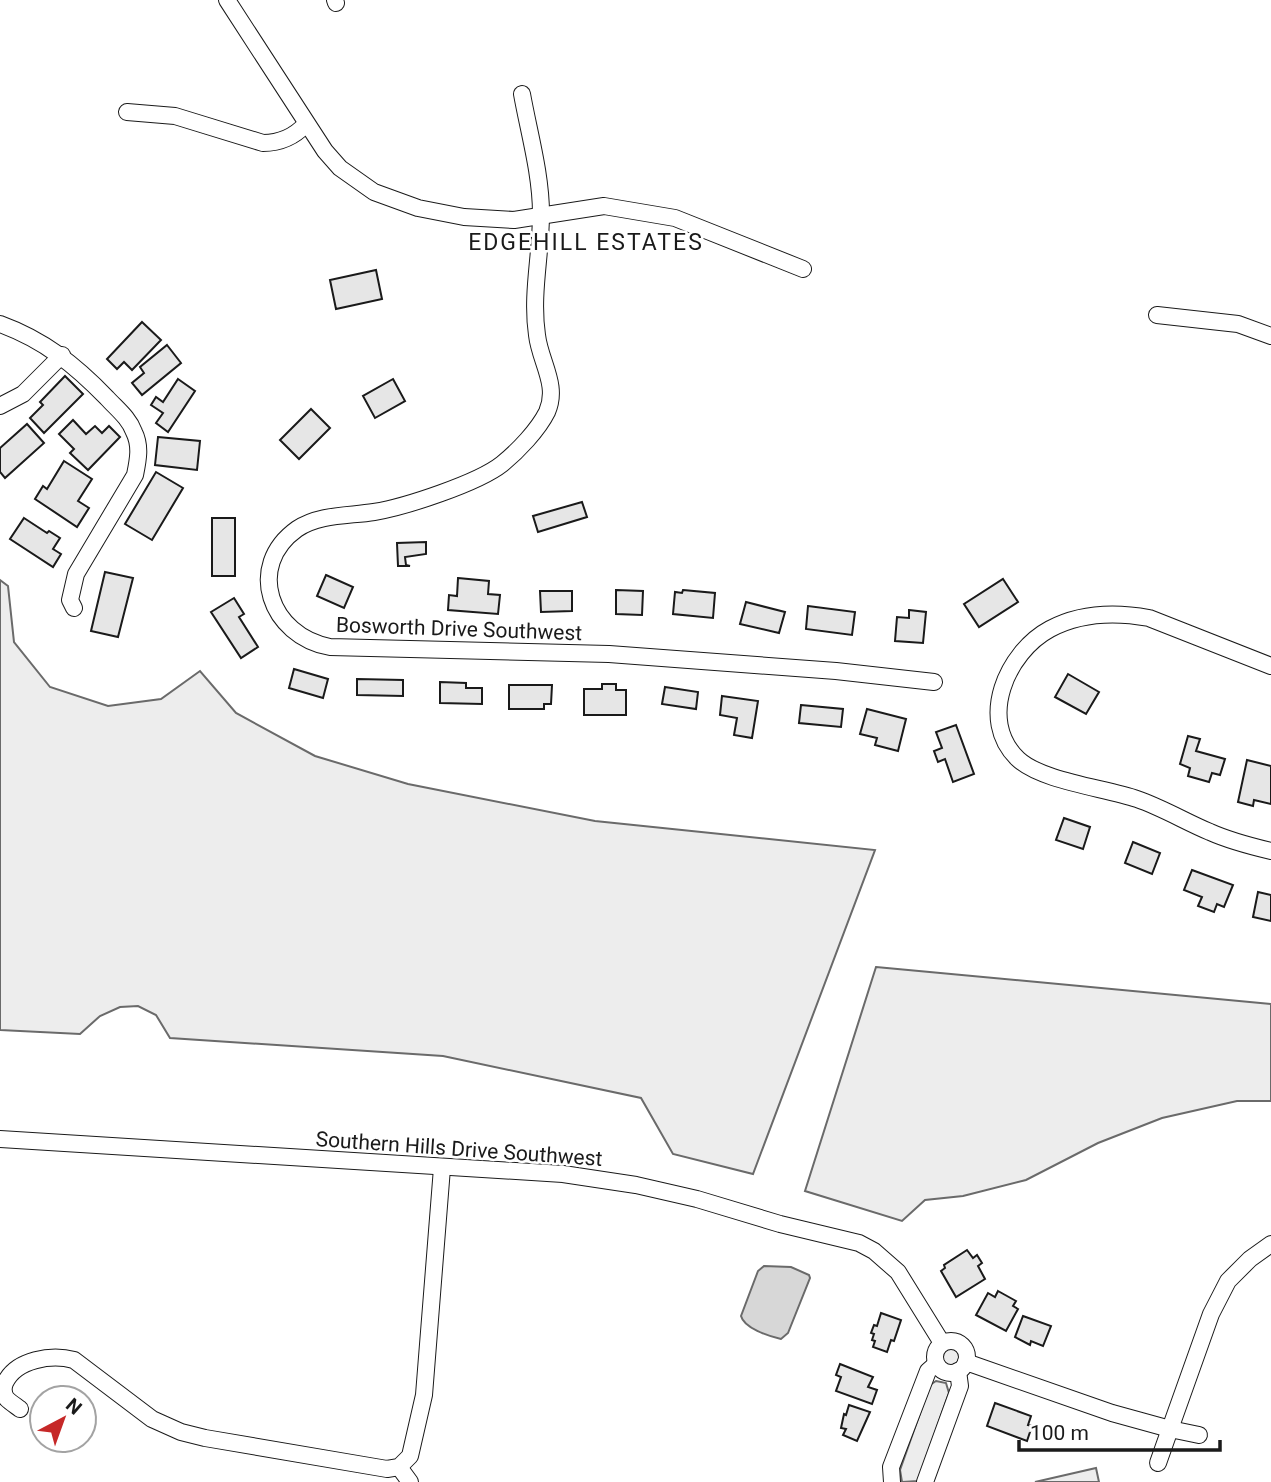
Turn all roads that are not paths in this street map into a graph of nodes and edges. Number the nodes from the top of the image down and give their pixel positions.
1 (228, 0) edge
2 (522, 94) dead end
3 (127, 112) dead end
4 (306, 124) junction
5 (541, 217) junction
6 (803, 269) dead end
7 (1157, 315) dead end
8 (0, 324) edge
9 (1271, 336) edge
10 (62, 355) junction
11 (0, 406) edge
12 (74, 608) dead end
13 (1271, 666) edge
14 (934, 682) dead end
15 (1271, 851) edge
16 (0, 1139) edge
17 (442, 1168) junction
18 (1271, 1244) edge
19 (942, 1343) junction
20 (936, 1364) junction
21 (962, 1367) junction
22 (20, 1409) dead end
23 (1170, 1429) junction
24 (1199, 1435) dead end
25 (1158, 1463) dead end
26 (399, 1467) junction
27 (410, 1482) edge
28 (892, 1482) edge
29 (925, 1482) edge

1 - 4 street
2 - 5 street, Bosworth Drive Southwest
3 - 4 street
4 - 5 street
5 - 6 street
5 - 14 street, Bosworth Drive Southwest
7 - 9 street
8 - 10 street
10 - 11 street
10 - 12 street
13 - 15 street
16 - 17 street, Southern Hills Drive Southwest
17 - 19 street, Southern Hills Drive Southwest
17 - 26 street
18 - 23 street
19 - 20 street
19 - 21 street
20 - 21 street
20 - 28 street
21 - 23 street
21 - 29 street
22 - 26 street
23 - 24 street
23 - 25 street
26 - 27 street

